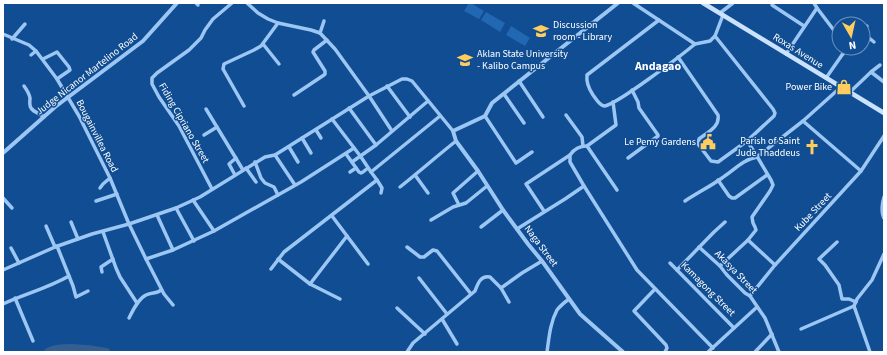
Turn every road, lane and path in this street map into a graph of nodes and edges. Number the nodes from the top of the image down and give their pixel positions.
1 (177, 3) edge
2 (232, 3) edge
3 (247, 3) edge
4 (618, 3) edge
5 (633, 3) edge
6 (704, 3) edge
7 (733, 3) edge
8 (814, 3) edge
9 (772, 5) dead end
10 (817, 8) junction
11 (722, 14) junction
12 (659, 20) junction
13 (324, 21) dead end
14 (278, 23) junction
15 (25, 24) dead end
16 (804, 26) junction
17 (831, 26) edge
18 (320, 33) junction
19 (3, 34) edge
20 (715, 36) junction
21 (12, 39) junction
22 (871, 39) edge
23 (327, 40) junction
24 (874, 42) dead end
25 (263, 44) junction
26 (696, 44) junction
27 (36, 51) junction
28 (786, 54) junction
29 (31, 55) dead end
30 (841, 56) edge
31 (678, 57) junction
32 (42, 59) junction
33 (280, 64) dead end
34 (880, 65) dead end
35 (871, 72) junction
36 (826, 78) junction
37 (57, 79) junction
38 (519, 81) junction
39 (884, 82) edge
40 (24, 86) dead end
41 (387, 86) junction
42 (841, 87) junction
43 (632, 90) junction
44 (849, 93) junction
45 (504, 94) junction
46 (294, 95) dead end
47 (369, 96) junction
48 (68, 97) junction
49 (428, 101) junction
50 (613, 102) junction
51 (244, 106) dead end
52 (349, 108) junction
53 (206, 110) dead end
54 (884, 113) edge
55 (566, 115) dead end
56 (440, 116) junction
57 (485, 116) junction
58 (44, 117) junction
59 (410, 117) junction
60 (543, 117) dead end
61 (332, 119) junction
62 (803, 121) junction
63 (524, 123) dead end
64 (217, 127) junction
65 (316, 130) junction
66 (392, 131) junction
67 (453, 131) junction
68 (204, 135) dead end
69 (884, 136) edge
70 (302, 138) junction
71 (321, 138) dead end
72 (456, 141) junction
73 (746, 141) junction
74 (376, 145) junction
75 (585, 146) junction
76 (289, 147) junction
77 (354, 148) junction
78 (532, 152) dead end
79 (3, 153) edge
80 (311, 153) dead end
81 (346, 154) junction
82 (276, 155) junction
83 (570, 155) junction
84 (361, 157) junction
85 (757, 157) junction
86 (236, 158) junction
87 (628, 158) dead end
88 (255, 162) junction
89 (298, 162) dead end
90 (352, 162) junction
91 (356, 168) junction
92 (368, 168) junction
93 (245, 169) junction
94 (478, 171) junction
95 (861, 171) junction
96 (350, 172) dead end
97 (371, 172) junction
98 (235, 174) junction
99 (415, 175) junction
100 (768, 175) junction
101 (110, 178) junction
102 (377, 180) junction
103 (718, 180) junction
104 (256, 182) dead end
105 (295, 185) junction
106 (488, 186) junction
107 (584, 186) junction
108 (400, 187) dead end
109 (100, 188) dead end
110 (212, 189) junction
111 (617, 190) dead end
112 (381, 193) dead end
113 (428, 193) dead end
114 (117, 194) junction
115 (278, 195) junction
116 (884, 197) edge
117 (3, 198) edge
118 (193, 200) junction
119 (96, 201) dead end
120 (685, 201) dead end
121 (459, 205) junction
122 (12, 208) dead end
123 (176, 208) junction
124 (503, 210) junction
125 (544, 212) junction
126 (157, 215) junction
127 (332, 216) junction
128 (884, 218) edge
129 (431, 220) dead end
130 (71, 222) dead end
131 (725, 222) dead end
132 (129, 224) junction
133 (46, 226) dead end
134 (481, 227) dead end
135 (517, 229) junction
136 (214, 231) junction
137 (103, 232) junction
138 (347, 236) junction
139 (78, 239) junction
140 (748, 240) junction
141 (194, 241) junction
142 (837, 242) dead end
143 (56, 247) junction
144 (407, 247) dead end
145 (11, 248) dead end
146 (699, 248) junction
147 (173, 250) junction
148 (884, 254) edge
149 (113, 259) junction
150 (146, 259) junction
151 (278, 259) junction
152 (542, 261) junction
153 (19, 263) junction
154 (670, 263) dead end
155 (368, 264) dead end
156 (775, 265) junction
157 (720, 266) junction
158 (271, 269) dead end
159 (3, 270) edge
160 (677, 270) junction
161 (102, 272) dead end
162 (68, 276) junction
163 (418, 278) dead end
164 (310, 284) junction
165 (501, 288) junction
166 (655, 289) junction
167 (161, 290) junction
168 (88, 291) dead end
169 (471, 294) junction
170 (750, 296) junction
171 (15, 298) junction
172 (340, 299) dead end
173 (569, 299) junction
174 (509, 302) dead end
175 (137, 303) junction
176 (3, 304) edge
177 (855, 304) junction
178 (173, 305) dead end
179 (757, 307) junction
180 (397, 308) dead end
181 (447, 314) junction
182 (129, 318) dead end
183 (442, 319) junction
184 (734, 328) junction
185 (801, 329) dead end
186 (425, 334) junction
187 (772, 334) junction
188 (33, 341) dead end
189 (457, 344) dead end
190 (713, 348) junction
191 (407, 352) edge
192 (547, 352) edge
193 (623, 352) edge
194 (665, 352) edge
195 (708, 352) edge
196 (755, 352) edge
197 (779, 352) edge
198 (870, 352) edge

1 - 48 street, Judge Nicanor Martelino Road
2 - 110 street, Fiding Cipriano Street
3 - 14 street
4 - 38 street
5 - 12 street
6 - 11 main road, Roxas Avenue
7 - 11 street
8 - 10 street
9 - 16 street
10 - 16 street
10 - 17 street
11 - 20 street
11 - 28 main road, Roxas Avenue
12 - 26 street
12 - 50 street
13 - 18 street
14 - 18 street
14 - 25 street
15 - 21 street
16 - 28 street
18 - 23 street
19 - 21 street, Bougainvillea Road
20 - 26 street
20 - 73 street
21 - 27 street, Bougainvillea Road
22 - 24 street
23 - 46 street
23 - 47 street
25 - 33 street
25 - 51 street
26 - 31 street
27 - 29 street
27 - 32 street, Bougainvillea Road
28 - 36 main road, Roxas Avenue
30 - 36 street
31 - 43 street
31 - 73 street
32 - 37 street, Bougainvillea Road
32 - 37 street
34 - 35 street
35 - 39 street
35 - 44 street
36 - 42 main road, Roxas Avenue
37 - 48 street, Bougainvillea Road
38 - 45 street
38 - 60 street
40 - 58 street
41 - 47 street
41 - 49 street
41 - 59 street
42 - 44 main road, Roxas Avenue
42 - 62 street
43 - 50 street
43 - 87 street
44 - 54 main road, Roxas Avenue
45 - 57 street
45 - 63 street
47 - 52 street
47 - 66 street
48 - 58 street, Judge Nicanor Martelino Road
48 - 101 street, Bougainvillea Road
49 - 56 street
49 - 59 street
50 - 75 street
52 - 61 street
52 - 74 street
53 - 64 street
55 - 75 street
56 - 67 street
56 - 97 street
57 - 67 street
57 - 78 street
58 - 79 street, Judge Nicanor Martelino Road
59 - 66 street
61 - 65 street
61 - 77 street
62 - 85 street
62 - 95 street
64 - 68 street
64 - 86 street
65 - 70 street
65 - 71 street
66 - 74 street
67 - 72 street, Naga Street
69 - 95 street, Kube Street
70 - 76 street
70 - 80 street
72 - 94 street, Naga Street
72 - 99 street
73 - 85 street
74 - 84 street
75 - 83 street
75 - 111 street
76 - 82 street
76 - 89 street
77 - 81 street
77 - 84 street
81 - 90 street
81 - 105 street
82 - 88 street
82 - 105 street
83 - 107 street
83 - 125 street
84 - 90 street
84 - 92 street
85 - 100 street
85 - 103 street
86 - 93 street
86 - 98 street
88 - 93 street
88 - 115 street
90 - 91 street
91 - 92 street
91 - 96 street
92 - 97 street
93 - 98 street
93 - 104 street
94 - 106 street, Naga Street
94 - 121 street
95 - 156 street, Kube Street
97 - 102 street
98 - 110 street
99 - 108 street
99 - 113 street
100 - 103 street
100 - 140 street
101 - 109 street
101 - 114 street, Bougainvillea Road
102 - 112 street
102 - 127 street
103 - 120 street
105 - 115 street
106 - 121 street
106 - 124 street, Naga Street
107 - 125 street
107 - 166 street
110 - 118 street
114 - 119 street
114 - 132 street, Bougainvillea Road
115 - 136 street
116 - 128 street
117 - 122 street
118 - 123 street
118 - 136 street
121 - 129 street
123 - 126 street
123 - 141 street
124 - 134 street
124 - 135 street, Naga Street
125 - 135 street
126 - 132 street
126 - 147 street
127 - 138 street
127 - 151 street
130 - 139 street
131 - 146 street
132 - 137 street
132 - 150 street, Bougainvillea Road
133 - 143 street
135 - 152 street, Naga Street
136 - 141 street
137 - 139 street
137 - 149 street
138 - 155 street
138 - 164 street
139 - 143 street
140 - 156 street
140 - 157 street
141 - 147 street
142 - 177 street
143 - 153 street
143 - 162 street
144 - 169 street
145 - 153 street
146 - 157 street, Akasya Street
146 - 160 street
147 - 150 street
148 - 177 street
149 - 161 street
149 - 175 street
150 - 167 street, Bougainvillea Road
151 - 158 street
151 - 164 street
152 - 165 street
152 - 173 street, Naga Street
153 - 159 street
154 - 160 street, Kamagong Street
156 - 170 street, Kube Street
157 - 170 street, Akasya Street
160 - 184 street, Kamagong Street
162 - 168 street
162 - 171 street
163 - 181 street
164 - 172 street
165 - 169 street
165 - 174 street
166 - 190 street
166 - 194 street
167 - 175 street
167 - 178 street, Bougainvillea Road
169 - 181 street
170 - 179 street, Akasya Street
171 - 176 street
171 - 188 street
173 - 192 street
173 - 193 street, Naga Street
175 - 182 street
177 - 185 street
177 - 198 street
179 - 184 street
179 - 187 street, Akasya Street
180 - 186 street
181 - 183 street
183 - 186 street
183 - 189 street
184 - 190 street
186 - 191 street
187 - 196 street
187 - 197 street, Akasya Street
190 - 195 street

